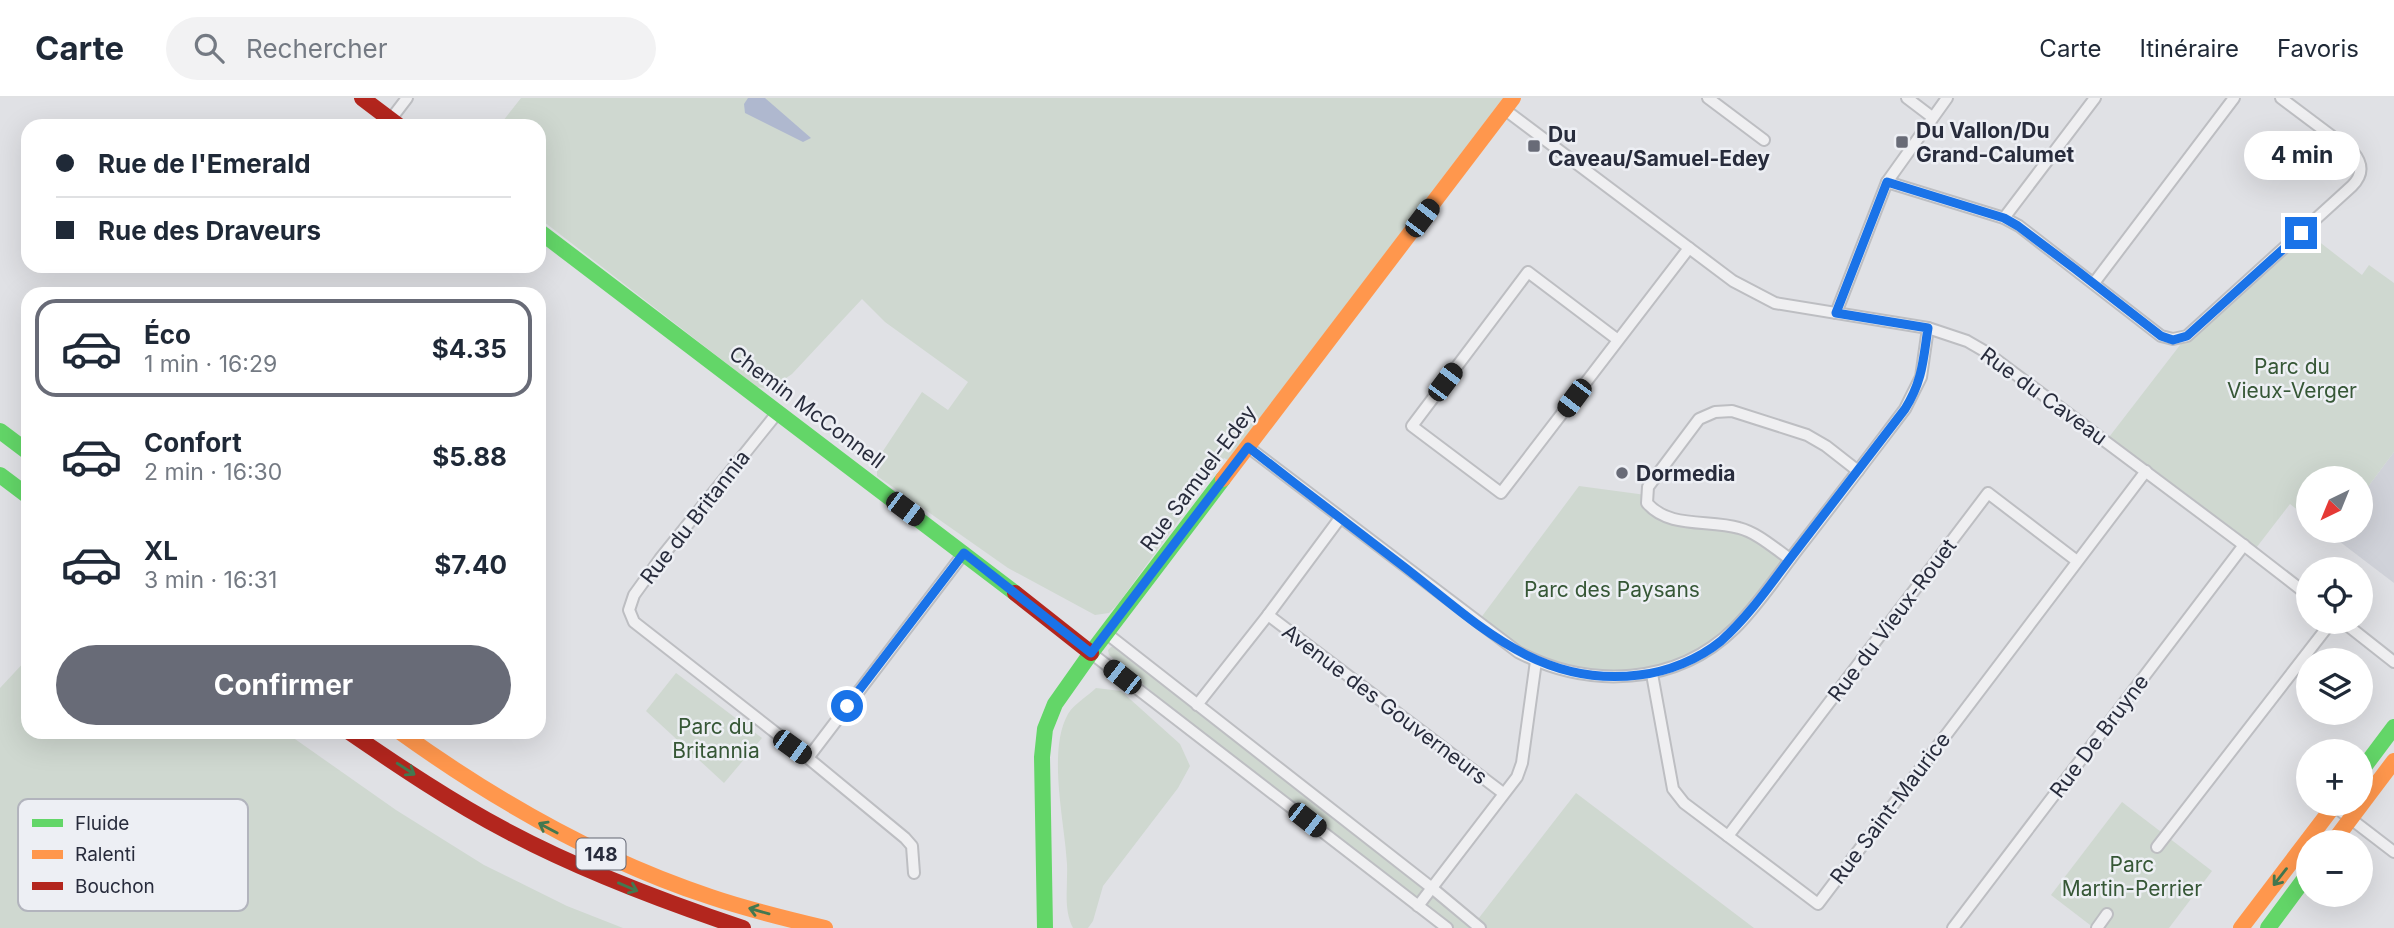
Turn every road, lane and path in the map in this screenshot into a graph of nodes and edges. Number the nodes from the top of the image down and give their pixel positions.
1 (362, 98) edge
2 (407, 98) edge
3 (1709, 98) edge
4 (1907, 98) edge
5 (1947, 98) edge
6 (2095, 98) edge
7 (2234, 98) edge
8 (2281, 98) edge
9 (1508, 104) edge
10 (1932, 117) junction
11 (390, 119) edge
12 (397, 119) edge
13 (1764, 140) dead end
14 (1887, 182) junction
15 (2004, 218) junction
16 (546, 236) edge
17 (1689, 248) junction
18 (2094, 283) junction
19 (1836, 313) junction
20 (1928, 328) junction
21 (1618, 340) junction
22 (778, 412) junction
23 (0, 431) edge
24 (21, 447) edge
25 (1248, 447) junction
26 (1858, 471) junction
27 (2146, 471) junction
28 (0, 475) edge
29 (21, 491) edge
30 (1340, 518) junction
31 (2244, 545) junction
32 (964, 553) junction
33 (1790, 559) junction
34 (2077, 561) junction
35 (2296, 586) edge
36 (1268, 615) junction
37 (1106, 633) junction
38 (2322, 634) edge
39 (2358, 634) edge
40 (1091, 653) junction
41 (1536, 661) junction
42 (2394, 662) edge
43 (1652, 674) junction
44 (1197, 705) junction
45 (2394, 727) edge
46 (360, 739) edge
47 (410, 739) edge
48 (2373, 755) edge
49 (808, 758) junction
50 (2394, 761) edge
51 (1503, 793) junction
52 (2327, 816) edge
53 (2348, 816) edge
54 (2351, 819) junction
55 (2342, 830) edge
56 (1728, 836) junction
57 (2157, 847) dead end
58 (2394, 852) edge
59 (914, 873) dead end
60 (1432, 888) junction
61 (2296, 890) edge
62 (1418, 906) junction
63 (2107, 914) dead end
64 (743, 928) edge
65 (825, 928) edge
66 (1045, 928) edge
67 (1447, 928) edge
68 (1480, 928) edge
69 (1953, 928) edge
70 (2096, 928) edge
71 (2241, 928) edge
72 (2268, 928) edge

1 - 11 main road
2 - 12 street
3 - 13 street
4 - 10 street
5 - 10 street
6 - 15 street
7 - 18 street
8 - 18 street
9 - 17 street, Rue du Caveau
9 - 25 main road, Rue Samuel-Edey
10 - 14 street
14 - 15 street
14 - 19 street
15 - 18 street
16 - 22 main road, Chemin McConnell
17 - 19 street, Rue du Caveau
17 - 21 street
19 - 20 street, Rue du Caveau
20 - 26 street
20 - 27 street, Rue du Caveau
21 - 21 street
22 - 32 main road, Chemin McConnell
22 - 49 street, Rue du Britannia
23 - 24 main road
25 - 30 street
25 - 37 main road, Rue Samuel-Edey
26 - 33 street
26 - 33 street
27 - 31 street, Rue du Caveau
27 - 34 street, Rue Saint-Maurice
28 - 29 main road
30 - 36 street
30 - 41 street
31 - 35 street, Rue du Caveau
31 - 69 street, Rue De Bruyne
32 - 40 main road, Chemin McConnell
32 - 49 street
33 - 43 street
34 - 56 street, Rue du Vieux-Rouet
34 - 56 street, Rue Saint-Maurice
36 - 44 street
36 - 51 street, Avenue des Gouverneurs
37 - 40 main road, Rue Samuel-Edey
37 - 44 street
38 - 57 street
39 - 42 street
40 - 62 street, Chemin McConnell
40 - 66 main road, Rue Samuel-Edey
41 - 43 street
41 - 51 street
43 - 56 street, Rue Saint-Maurice
44 - 60 street
45 - 48 main road
46 -> 64 main road, 148
65 -> 47 main road, 148
49 - 59 street, Rue du Britannia
50 - 54 main road
51 - 60 street
52 -> 71 main road
53 - 54 street
54 - 55 main road
54 - 58 street
60 - 62 street
60 - 68 street
61 - 72 main road
62 - 67 street, Chemin McConnell
63 - 70 street

